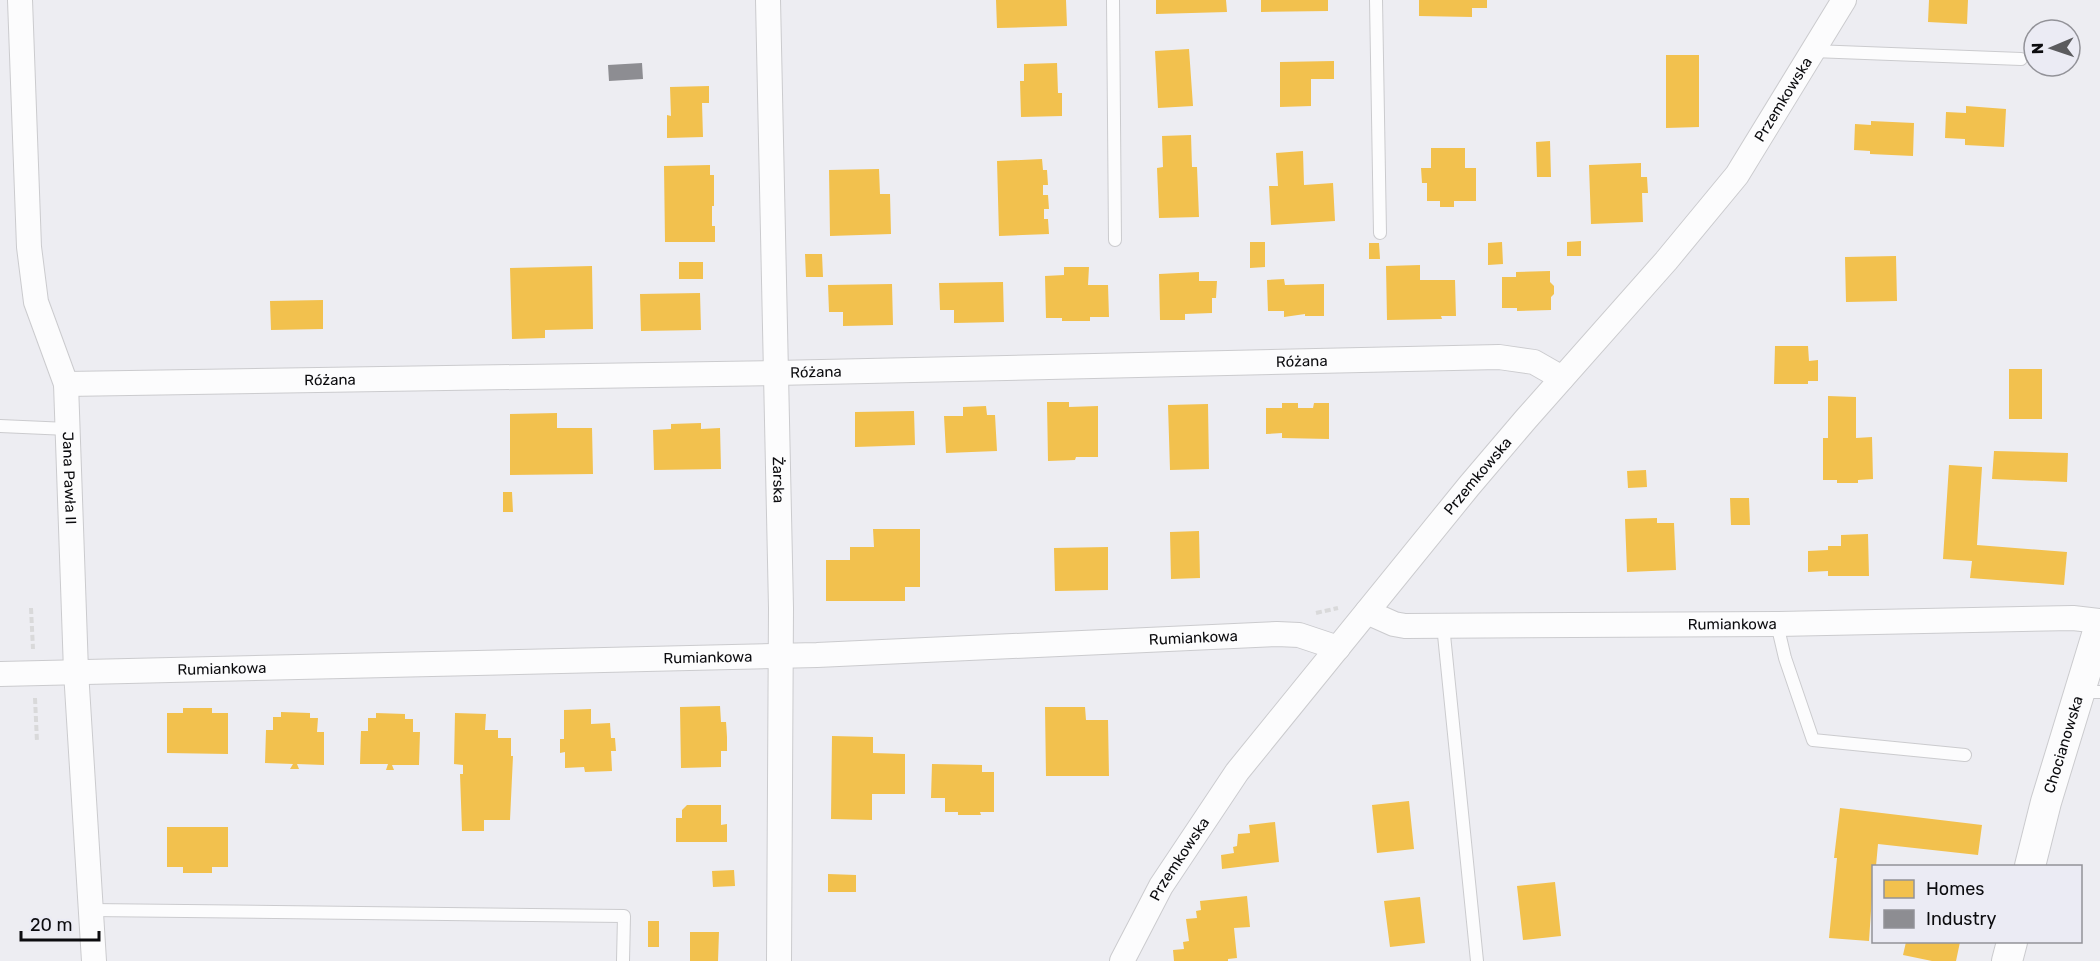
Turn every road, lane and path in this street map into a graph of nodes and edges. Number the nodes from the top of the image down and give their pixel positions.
1 (20, 0) edge
2 (768, 0) edge
3 (1113, 0) edge
4 (1376, 0) edge
5 (1844, 0) edge
6 (1814, 51) junction
7 (2021, 59) dead end
8 (1380, 233) dead end
9 (1115, 240) dead end
10 (775, 373) junction
11 (1562, 378) junction
12 (66, 384) junction
13 (0, 426) edge
14 (68, 429) junction
15 (1367, 612) junction
16 (2100, 623) edge
17 (1777, 624) junction
18 (1443, 625) junction
19 (1338, 648) junction
20 (781, 655) junction
21 (76, 671) junction
22 (0, 674) edge
23 (2090, 692) edge
24 (1965, 755) dead end
25 (2030, 865) edge
26 (91, 910) junction
27 (2012, 943) edge
28 (94, 961) edge
29 (623, 961) edge
30 (779, 961) edge
31 (1122, 961) edge
32 (1477, 961) edge
33 (2007, 961) edge

1 - 12 street, Jana Pawła II
2 - 10 street, Żarska
3 - 9 lane
4 - 8 lane
5 - 6 street, Przemkowska
6 - 7 lane
6 - 11 street, Przemkowska
10 - 11 street, Różana
10 - 12 street, Różana
10 - 20 street, Żarska
11 - 15 street, Przemkowska
12 - 14 street, Jana Pawła II
13 - 14 lane
14 - 21 street, Jana Pawła II
15 - 18 street, Rumiankowa
15 - 19 street, Przemkowska
16 - 17 street, Rumiankowa
16 - 23 street, Chocianowska
17 - 18 street, Rumiankowa
17 - 24 lane
18 - 32 lane
19 - 20 street, Rumiankowa
19 - 31 street, Przemkowska
20 - 21 street, Rumiankowa
20 - 30 street, Żarska
21 - 22 street, Rumiankowa
21 - 26 street, Jana Pawła II
23 - 25 street, Chocianowska
26 - 28 street, Jana Pawła II
26 - 29 lane
27 - 33 street

